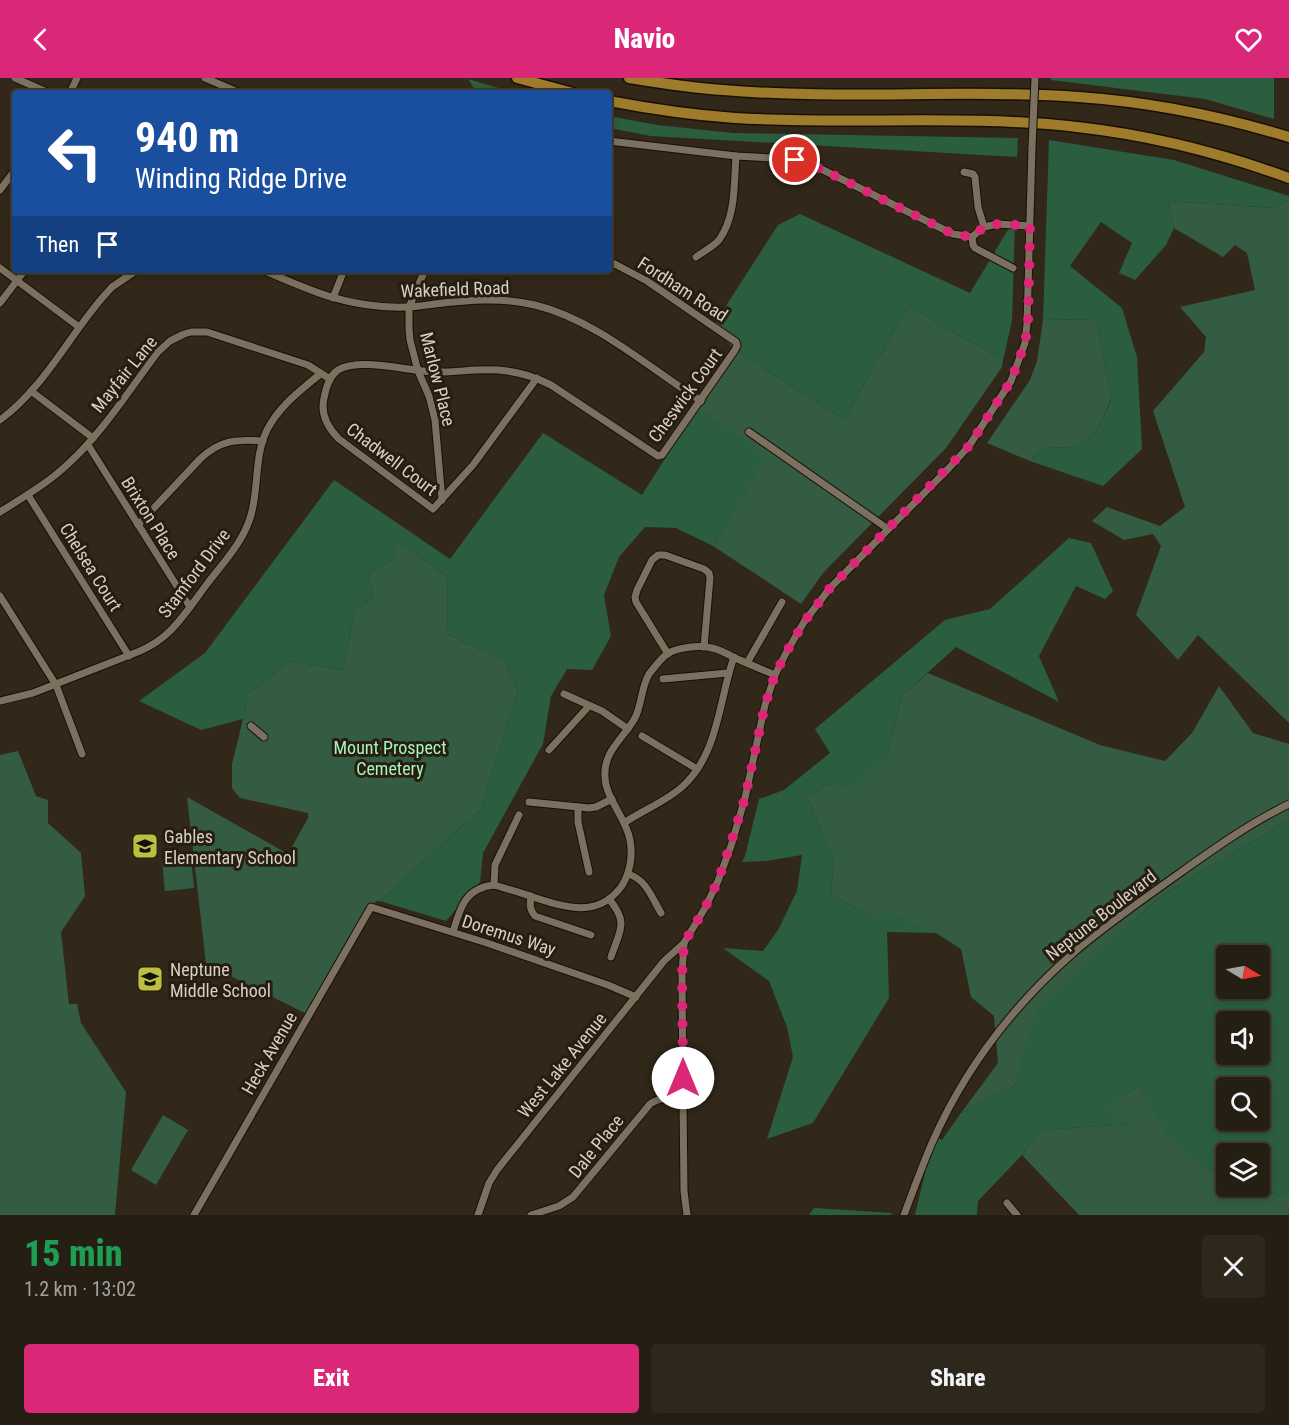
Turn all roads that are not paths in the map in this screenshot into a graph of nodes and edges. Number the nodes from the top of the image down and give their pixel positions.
1 (15, 78) edge
2 (205, 78) edge
3 (517, 78) edge
4 (628, 78) edge
5 (1035, 78) edge
6 (42, 90) edge
7 (233, 90) edge
8 (562, 90) edge
9 (612, 102) edge
10 (1289, 137) edge
11 (612, 141) edge
12 (736, 156) junction
13 (964, 172) dead end
14 (12, 174) edge
15 (1289, 178) edge
16 (0, 190) edge
17 (1030, 226) junction
18 (984, 227) junction
19 (972, 237) junction
20 (696, 257) dead end
21 (612, 262) edge
22 (0, 268) edge
23 (1013, 268) dead end
24 (23, 273) edge
25 (133, 273) edge
26 (269, 273) edge
27 (343, 273) edge
28 (424, 273) edge
29 (17, 280) junction
30 (333, 298) junction
31 (0, 303) edge
32 (408, 307) junction
33 (79, 327) junction
34 (737, 346) joint
35 (418, 371) junction
36 (320, 374) junction
37 (537, 378) junction
38 (330, 379) junction
39 (31, 391) junction
40 (701, 401) junction
41 (0, 420) edge
42 (749, 432) dead end
43 (93, 438) junction
44 (263, 441) junction
45 (88, 445) junction
46 (28, 495) junction
47 (442, 500) junction
48 (0, 512) edge
49 (138, 525) junction
50 (888, 529) junction
51 (0, 596) edge
52 (782, 602) dead end
53 (190, 607) junction
54 (704, 647) junction
55 (668, 654) junction
56 (129, 656) junction
57 (734, 657) junction
58 (747, 663) junction
59 (728, 674) junction
60 (775, 675) junction
61 (663, 679) dead end
62 (56, 685) junction
63 (564, 694) dead end
64 (0, 701) edge
65 (589, 705) junction
66 (251, 726) dead end
67 (628, 729) junction
68 (642, 736) dead end
69 (264, 737) dead end
70 (549, 750) dead end
71 (82, 754) dead end
72 (697, 769) junction
73 (612, 799) junction
74 (529, 802) dead end
75 (1289, 804) edge
76 (578, 807) junction
77 (519, 815) dead end
78 (624, 823) junction
79 (589, 872) dead end
80 (628, 874) junction
81 (494, 885) junction
82 (531, 896) junction
83 (609, 899) junction
84 (371, 907) joint
85 (661, 913) dead end
86 (453, 932) junction
87 (591, 935) dead end
88 (684, 943) junction
89 (611, 957) dead end
90 (636, 997) junction
91 (683, 1099) junction
92 (1007, 1203) dead end
93 (194, 1215) edge
94 (478, 1215) edge
95 (531, 1215) edge
96 (687, 1215) edge
97 (904, 1215) edge
98 (1017, 1215) edge

1 - 6 street
2 - 7 street
3 - 8 highway
4 - 10 highway
5 - 17 street, bridge
9 - 15 highway
11 - 12 street
12 - 19 street
12 - 20 street
13 - 18 street
14 - 16 street
17 - 18 street
17 - 50 street
18 - 19 street
19 - 23 street
21 - 34 street, Fordham Road
22 - 29 street
24 - 29 street
25 - 33 street
26 - 30 street, Wakefield Road
27 - 30 street
28 - 32 street, Marlow Place
29 - 31 street
29 - 33 street
30 - 32 street, Wakefield Road
32 - 35 street, Marlow Place
32 - 40 street, Wakefield Road
33 - 39 street
34 - 40 street, Cheswick Court
35 - 37 street
35 - 38 street
35 - 47 street, Marlow Place
36 - 38 street, Mayfair Lane
36 - 43 street, Mayfair Lane
36 - 44 street, Stamford Drive
37 - 40 street, Cheswick Court
37 - 47 street, Chadwell Court
38 - 47 street, Chadwell Court
39 - 41 street
39 - 43 street
42 - 50 street
43 - 45 street, Mayfair Lane
44 - 49 street
44 - 53 street, Stamford Drive
45 - 46 street, Mayfair Lane
45 - 49 street, Brixton Place
46 - 48 street, Mayfair Lane
46 - 56 street, Chelsea Court
49 - 53 street, Brixton Place
50 - 60 street
51 - 62 street
52 - 58 street
53 - 56 street, Stamford Drive
54 - 55 street
54 - 55 street
54 - 57 street
55 - 67 street
56 - 62 street, Stamford Drive
57 - 58 street
57 - 59 street
58 - 60 street
59 - 61 street
59 - 72 street
60 - 88 street
62 - 64 street, Stamford Drive
62 - 71 street
63 - 65 street
65 - 67 street
65 - 70 street
66 - 69 street
67 - 73 street
68 - 72 street
72 - 78 street
73 - 76 street
73 - 78 street
74 - 76 street
75 - 97 street, Neptune Boulevard
76 - 79 street
77 - 81 street
78 - 80 street
80 - 83 street
80 - 85 street
81 - 82 street
81 - 86 street
82 - 83 street
82 - 87 street
83 - 89 street
84 - 86 street, Doremus Way
84 - 93 street, Heck Avenue
86 - 90 street, Doremus Way
88 - 90 street, West Lake Avenue
88 - 91 street
90 - 94 street, West Lake Avenue
91 - 95 street, Dale Place
91 - 96 street
92 - 98 street

